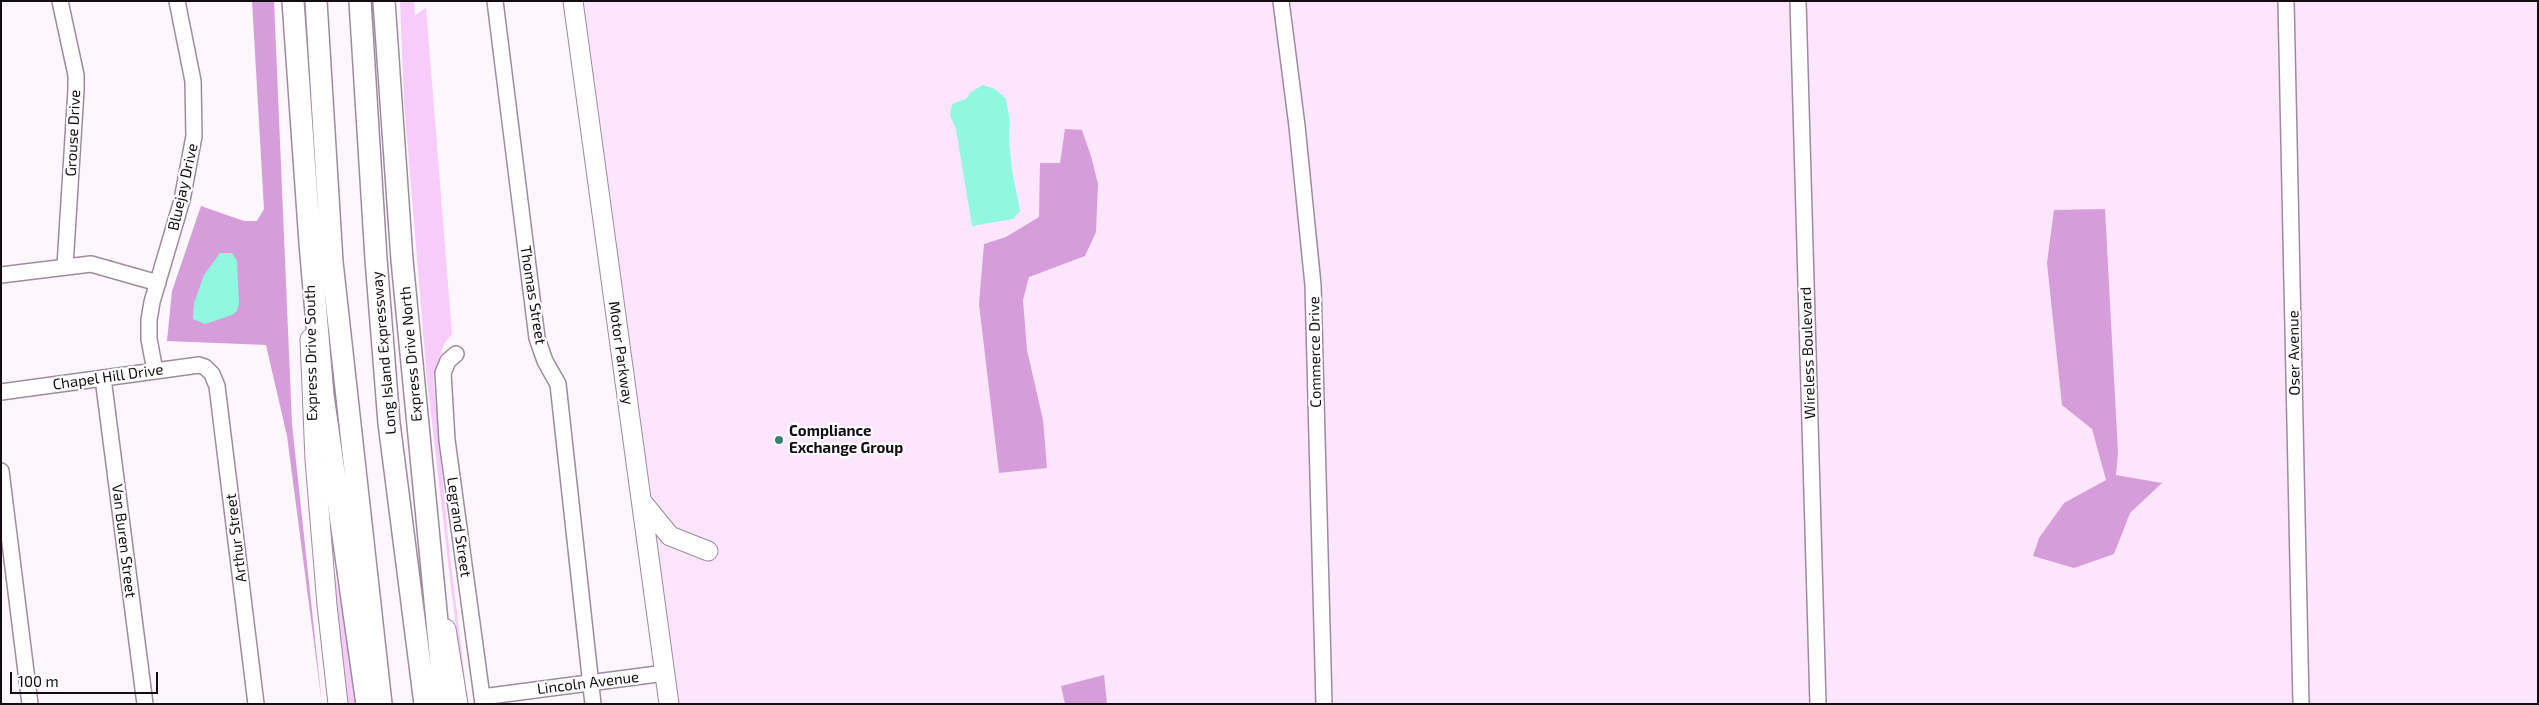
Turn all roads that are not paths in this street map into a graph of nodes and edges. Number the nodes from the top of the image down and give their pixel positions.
1 (60, 1) edge
2 (178, 1) edge
3 (293, 1) edge
4 (316, 1) edge
5 (360, 1) edge
6 (384, 1) edge
7 (495, 1) edge
8 (573, 1) edge
9 (1281, 1) edge
10 (1798, 1) edge
11 (2286, 1) edge
12 (310, 243) junction
13 (65, 266) junction
14 (1, 275) edge
15 (158, 283) junction
16 (456, 354) dead end
17 (155, 371) junction
18 (212, 374) joint
19 (103, 378) junction
20 (1, 392) edge
21 (1, 471) edge
22 (642, 502) junction
23 (708, 551) dead end
24 (432, 559) junction
25 (665, 673) junction
26 (590, 682) junction
27 (482, 700) edge
28 (30, 704) edge
29 (144, 704) edge
30 (256, 704) edge
31 (338, 704) edge
32 (367, 704) edge
33 (381, 704) edge
34 (425, 704) edge
35 (445, 704) edge
36 (458, 704) edge
37 (593, 704) edge
38 (669, 704) edge
39 (1324, 704) edge
40 (1818, 704) edge
41 (2302, 704) edge

1 - 13 street, Grouse Drive
2 - 15 street, Bluejay Drive
3 - 12 highway, Express Drive South
4 - 33 highway
5 - 34 highway, Long Island Expressway
6 - 24 highway, Express Drive North
7 - 26 street, Thomas Street
8 - 22 main road, Motor Parkway
9 - 39 street, Commerce Drive
10 - 40 street, Wireless Boulevard
11 - 41 street, Oser Avenue
12 - 31 main road, Express Drive South
12 - 32 highway
13 - 14 street
13 - 15 street
15 - 17 street, Bluejay Drive
16 - 27 street, Legrand Street
17 - 18 street, Chapel Hill Drive
17 - 19 street, Chapel Hill Drive
18 - 30 street, Arthur Street
19 - 20 street, Chapel Hill Drive
19 - 29 street, Van Buren Street
21 - 28 street
22 - 23 main road
22 - 25 main road, Motor Parkway
24 - 35 highway
24 - 36 main road, Express Drive North
25 - 26 street, Lincoln Avenue
25 - 38 main road, Motor Parkway
26 - 27 street, Lincoln Avenue
26 - 37 street, Thomas Street

